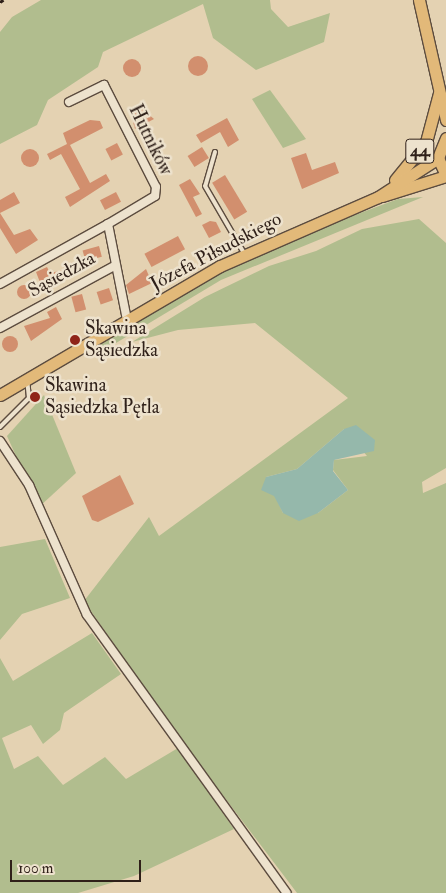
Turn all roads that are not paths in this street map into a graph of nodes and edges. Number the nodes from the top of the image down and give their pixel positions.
1 (420, 0) edge
2 (438, 69) junction
3 (446, 79) edge
4 (439, 93) junction
5 (69, 102) dead end
6 (446, 120) edge
7 (446, 138) edge
8 (215, 152) dead end
9 (438, 158) junction
10 (446, 176) edge
11 (378, 196) junction
12 (108, 224) junction
13 (244, 253) junction
14 (114, 266) junction
15 (0, 284) edge
16 (127, 320) junction
17 (0, 328) edge
18 (26, 378) junction
19 (0, 395) edge
20 (0, 427) edge
21 (0, 441) edge
22 (287, 893) edge

1 - 2 main road, 44
2 - 3 main road, 44
2 - 4 main road, 44
4 - 6 main road, 44
4 - 11 main road, 44
5 - 12 street, Hutników
7 - 9 main road, 44
8 - 13 lane
9 - 10 main road, 44
9 - 11 main road, Józefa Piłsudskiego / 44
10 - 11 main road, Józefa Piłsudskiego / 44
11 - 13 main road, Józefa Piłsudskiego / 44
12 - 14 street
12 - 15 street, Hutników
13 - 16 main road, Józefa Piłsudskiego / 44
14 - 16 street
14 - 17 street, Sąsiedzka
16 - 18 main road, Józefa Piłsudskiego / 44
18 - 19 main road, Józefa Piłsudskiego / 44
18 - 20 lane
21 - 22 street

